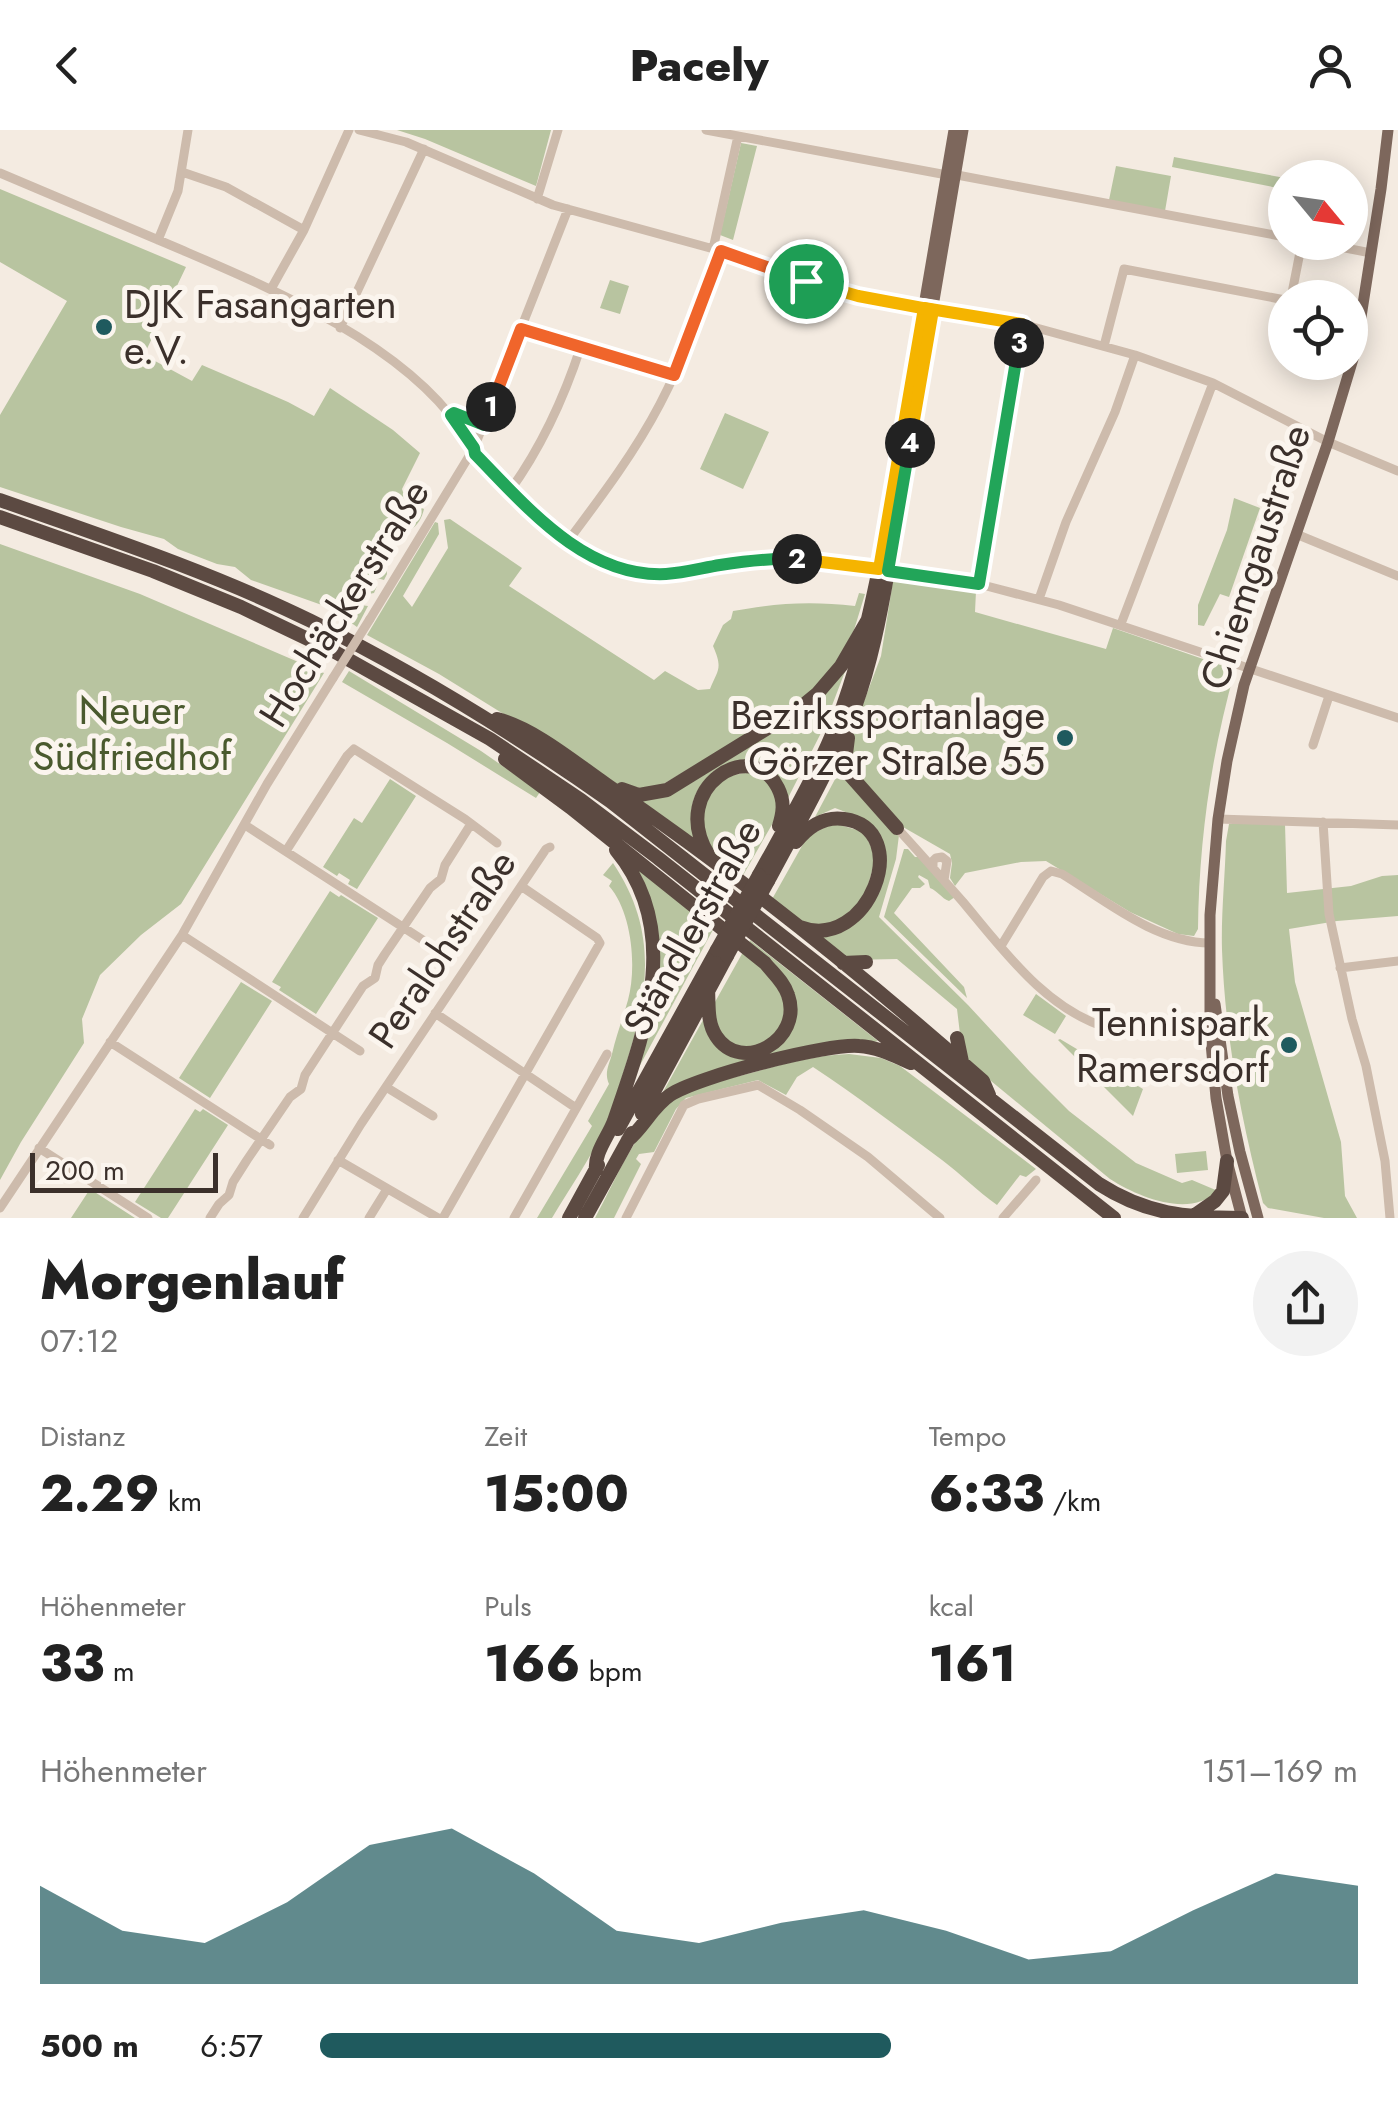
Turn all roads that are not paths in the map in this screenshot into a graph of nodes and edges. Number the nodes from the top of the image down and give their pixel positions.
1 (188, 130) edge
2 (350, 130) edge
3 (360, 130) edge
4 (558, 130) edge
5 (706, 130) edge
6 (954, 130) edge
7 (963, 130) edge
8 (1390, 134) edge
9 (738, 136) junction
10 (424, 149) junction
11 (182, 172) junction
12 (0, 173) edge
13 (952, 175) junction
14 (538, 198) junction
15 (568, 210) junction
16 (304, 230) junction
17 (1268, 234) edge
18 (158, 240) junction
19 (717, 250) junction
20 (1368, 251) edge
21 (1372, 252) junction
22 (271, 288) junction
23 (1268, 295) edge
24 (928, 309) junction
25 (1022, 324) junction
26 (340, 328) junction
27 (521, 329) junction
28 (581, 346) junction
29 (1104, 346) junction
30 (1135, 355) junction
31 (674, 375) junction
32 (1213, 384) junction
33 (451, 415) junction
34 (484, 425) junction
35 (1328, 442) junction
36 (474, 448) junction
37 (1398, 471) edge
38 (509, 492) junction
39 (0, 500) edge
40 (0, 517) edge
41 (1296, 534) junction
42 (568, 540) junction
43 (883, 570) junction
44 (1398, 576) edge
45 (979, 584) junction
46 (1039, 599) junction
47 (870, 616) junction
48 (1121, 624) junction
49 (1249, 668) junction
50 (1329, 696) junction
51 (856, 704) junction
52 (478, 714) junction
53 (1398, 718) edge
54 (490, 739) junction
55 (1312, 745) dead end
56 (583, 768) junction
57 (1218, 819) junction
58 (1323, 822) junction
59 (471, 824) junction
60 (1398, 824) edge
61 (245, 825) junction
62 (896, 828) joint
63 (598, 832) junction
64 (496, 843) dead end
65 (550, 847) dead end
66 (286, 851) junction
67 (768, 857) junction
68 (711, 859) junction
69 (766, 876) junction
70 (521, 886) junction
71 (792, 923) junction
72 (404, 927) junction
73 (182, 935) junction
74 (1210, 943) junction
75 (430, 944) dead end
76 (1001, 946) junction
77 (722, 953) junction
78 (1398, 960) edge
79 (866, 962) dead end
80 (842, 963) junction
81 (1340, 968) junction
82 (708, 990) junction
83 (436, 1013) junction
84 (332, 1033) junction
85 (1215, 1036) junction
86 (957, 1038) dead end
87 (110, 1042) junction
88 (360, 1052) dead end
89 (607, 1054) dead end
90 (962, 1063) junction
91 (928, 1070) junction
92 (526, 1074) junction
93 (386, 1086) junction
94 (992, 1100) junction
95 (576, 1108) junction
96 (432, 1116) dead end
97 (628, 1140) junction
98 (266, 1142) junction
99 (39, 1148) junction
100 (338, 1160) junction
101 (1227, 1160) junction
102 (596, 1170) junction
103 (1036, 1180) dead end
104 (387, 1189) junction
105 (0, 1208) edge
106 (1393, 1214) edge
107 (1192, 1217) edge
108 (148, 1218) edge
109 (210, 1218) edge
110 (304, 1218) edge
111 (370, 1218) edge
112 (440, 1218) edge
113 (514, 1218) edge
114 (568, 1218) edge
115 (585, 1218) edge
116 (626, 1218) edge
117 (940, 1218) edge
118 (1002, 1218) edge
119 (1114, 1218) edge
120 (1242, 1218) edge
121 (1260, 1218) edge

1 - 11 street
2 - 16 street
3 - 10 street
4 - 14 street
5 - 9 street
6 - 13 main road, Ständlerstraße
7 - 13 main road, Ständlerstraße
8 - 21 main road, Chiemgaustraße
9 - 13 street
9 - 19 street
10 - 14 street
10 - 26 street
11 - 16 street
11 - 18 street
12 - 18 street
13 - 17 street
13 - 24 main road, Ständlerstraße
14 - 15 street
15 - 19 street
15 - 27 street, Hochäckerstraße
16 - 22 street
18 - 22 street
19 - 24 street
19 - 31 street
20 - 21 street
21 - 35 main road, Chiemgaustraße
22 - 26 street
23 - 29 street
24 - 25 street
24 - 43 main road, Ständlerstraße
25 - 29 street
25 - 45 street
26 - 33 street
27 - 28 street
27 - 34 street, Hochäckerstraße
28 - 31 street
28 - 38 street
29 - 30 street
30 - 32 street
30 - 46 street
31 - 42 street
32 - 35 street
32 - 48 street
33 - 34 street
33 - 36 street
34 - 36 street, Hochäckerstraße
35 - 37 street
35 - 41 main road, Chiemgaustraße
36 - 38 street
36 - 61 street, Hochäckerstraße, bridge
38 - 42 street
39 - 52 highway
40 - 54 highway
41 - 44 street
41 - 49 main road, Chiemgaustraße
42 - 43 street
43 - 45 street
43 - 47 highway, Ständlerstraße
43 - 51 highway, Ständlerstraße
45 - 46 street
46 - 48 street
47 - 56 highway
47 - 67 highway, Ständlerstraße
48 - 49 street
49 - 50 street
49 - 57 main road, Chiemgaustraße
50 - 53 street
50 - 55 street
51 - 62 highway
51 - 69 highway, Ständlerstraße
52 - 56 highway
52 - 94 highway
54 - 63 highway
54 - 91 highway
56 - 68 highway
57 - 58 street
57 - 74 main road, Chiemgaustraße
58 - 60 street
58 - 81 street
59 - 64 street
59 - 66 street
59 - 72 street
61 - 66 street
61 - 73 street, Hochäckerstraße
62 - 76 street
63 - 82 highway
63 - 102 highway
65 - 70 street, Peralohstraße
66 - 72 street
67 - 68 highway
67 - 69 highway, Ständlerstraße
68 - 71 highway
69 - 71 highway
69 - 77 highway, Ständlerstraße, bridge
70 - 83 street, Peralohstraße
70 - 92 street
71 - 80 highway
72 - 75 street
72 - 84 street
73 - 84 street
73 - 87 street, Hochäckerstraße
74 - 76 street
74 - 85 main road, Chiemgaustraße
76 - 85 street
77 - 82 highway, Ständlerstraße
77 - 102 highway, Ständlerstraße
78 - 81 street
79 - 80 highway
80 - 90 highway
81 - 106 street
82 - 97 highway, Ständlerstraße
83 - 92 street
83 - 93 street, Peralohstraße
84 - 88 street
84 - 98 street
85 - 101 main road, Chiemgaustraße
85 - 121 main road, Chiemgaustraße
86 - 90 highway
87 - 98 street
87 - 99 street, Hochäckerstraße
89 - 95 street
90 - 94 highway
91 - 97 highway
91 - 119 highway
92 - 95 street
92 - 112 street
93 - 96 street, Peralohstraße
93 - 100 street, Peralohstraße
94 - 107 highway
95 - 113 street
97 - 115 highway, Ständlerstraße
98 - 109 street
99 - 105 street, Hochäckerstraße
99 - 108 street
100 - 104 street
100 - 110 street, Peralohstraße
101 - 107 highway
101 - 120 main road, Chiemgaustraße
102 - 114 highway, Ständlerstraße
103 - 118 street
104 - 111 street
104 - 112 street
107 - 120 highway
116 - 117 street
120 - 121 main road

